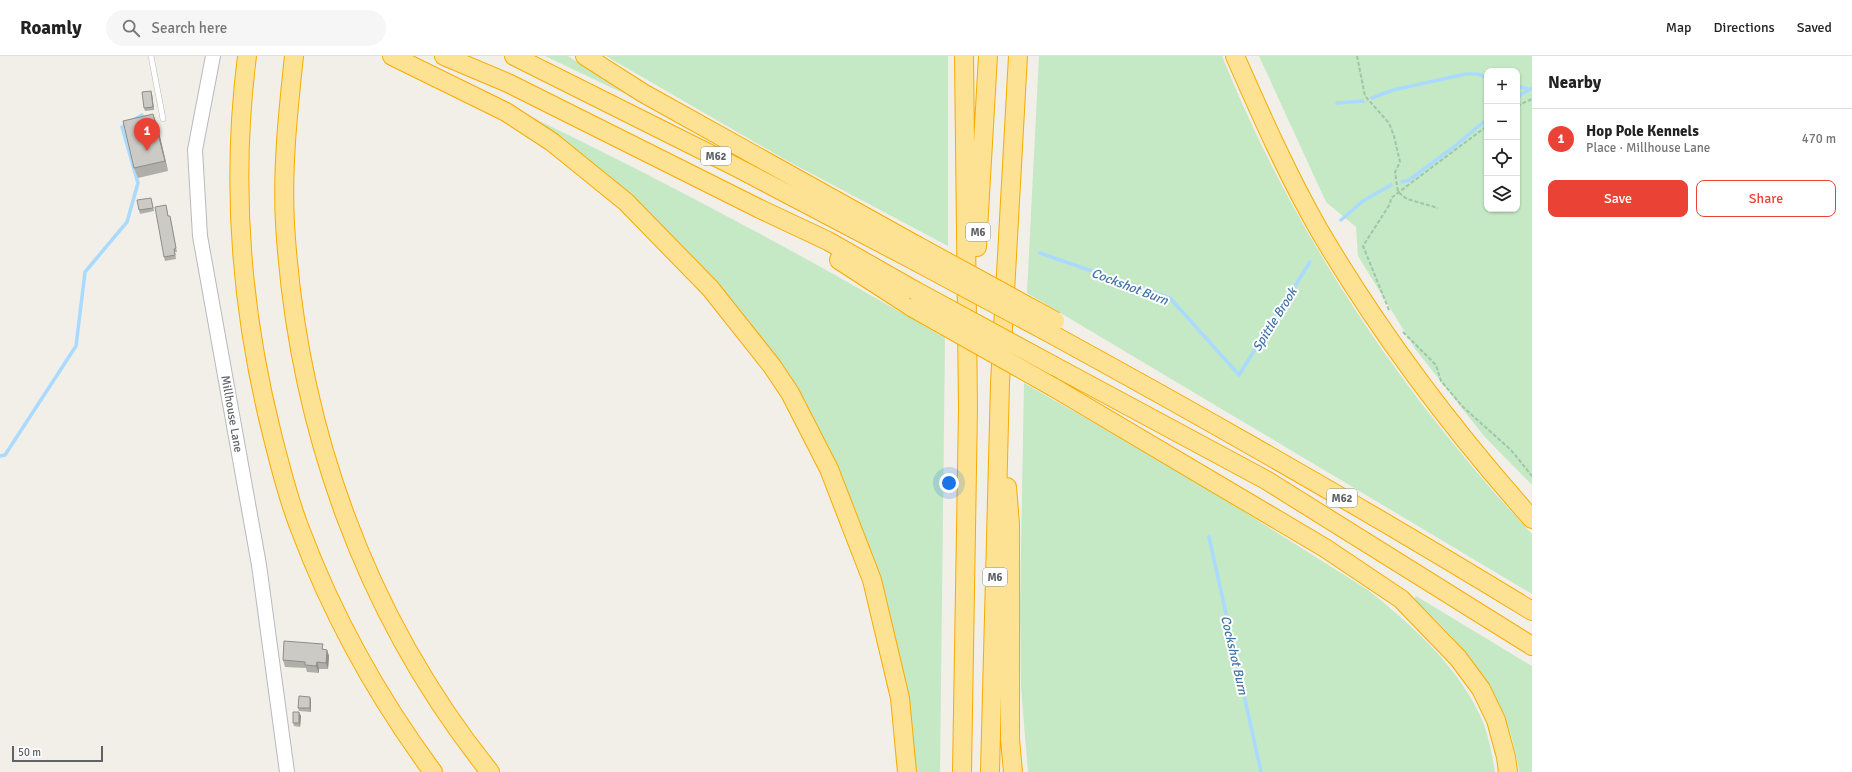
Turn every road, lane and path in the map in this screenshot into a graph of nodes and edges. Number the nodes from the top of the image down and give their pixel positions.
1 (151, 56) edge
2 (213, 56) edge
3 (247, 56) edge
4 (294, 56) edge
5 (392, 56) edge
6 (444, 56) edge
7 (514, 56) edge
8 (585, 56) edge
9 (964, 56) edge
10 (988, 56) edge
11 (1018, 56) edge
12 (1235, 56) edge
13 (1357, 56) edge
14 (1532, 99) edge
15 (1520, 105) edge
16 (163, 119) dead end
17 (1484, 128) edge
18 (1398, 192) junction
19 (1438, 208) dead end
20 (760, 209) junction
21 (916, 253) junction
22 (1390, 313) dead end
23 (1403, 332) dead end
24 (1000, 383) junction
25 (968, 408) junction
26 (1532, 476) edge
27 (1532, 519) edge
28 (1532, 611) edge
29 (1532, 646) edge
30 (287, 772) edge
31 (432, 772) edge
32 (490, 772) edge
33 (907, 772) edge
34 (962, 772) edge
35 (990, 772) edge
36 (1013, 772) edge
37 (1508, 772) edge

1 - 16 lane
2 - 30 street, Millhouse Lane
3 - 31 highway
4 - 32 highway
5 - 33 highway
6 - 20 highway, M62
7 - 21 highway, M62
8 - 21 highway
9 - 25 highway
10 - 25 highway, M6
11 - 24 highway, M6
12 - 27 highway
13 - 18 path
14 - 15 path
17 - 18 path
18 - 19 path
18 - 22 path
20 - 29 highway, M62, bridge
20 - 37 highway, bridge
21 - 28 highway, M62, bridge
23 - 26 path
24 - 35 highway, M6
24 - 36 highway
25 - 34 highway, M6

